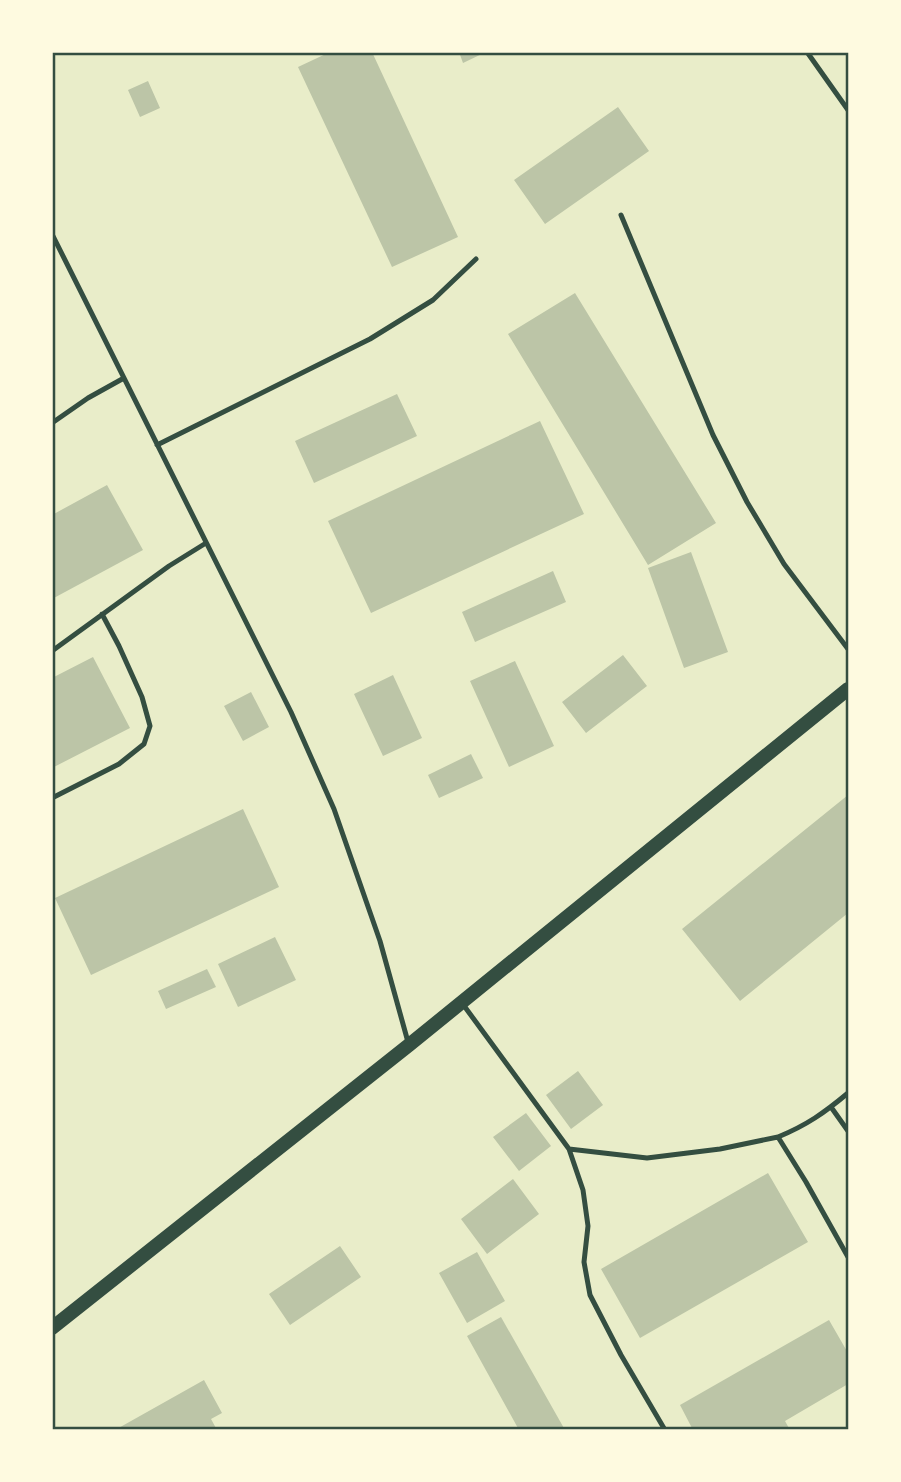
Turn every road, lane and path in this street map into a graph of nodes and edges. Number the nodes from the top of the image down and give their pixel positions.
1 (807, 52) edge
2 (849, 110) edge
3 (621, 215) dead end
4 (52, 234) edge
5 (475, 259) dead end
6 (124, 378) junction
7 (52, 423) edge
8 (158, 445) junction
9 (206, 543) junction
10 (102, 614) junction
11 (849, 649) edge
12 (52, 651) edge
13 (849, 690) edge
14 (52, 798) edge
15 (461, 1003) junction
16 (409, 1045) junction
17 (849, 1093) edge
18 (831, 1107) junction
19 (849, 1131) edge
20 (778, 1137) junction
21 (569, 1150) junction
22 (849, 1257) edge
23 (52, 1328) edge
24 (665, 1430) edge

1 - 2 lane
3 - 11 lane
4 - 6 lane
5 - 8 lane
6 - 7 lane
6 - 8 lane
8 - 9 lane
9 - 10 lane
9 - 16 lane
10 - 12 lane
10 - 14 lane
13 - 15 main road
15 - 16 main road
15 - 21 lane
16 - 23 main road
17 - 18 lane
18 - 19 lane
18 - 20 lane
20 - 21 lane
20 - 22 lane
21 - 24 lane

